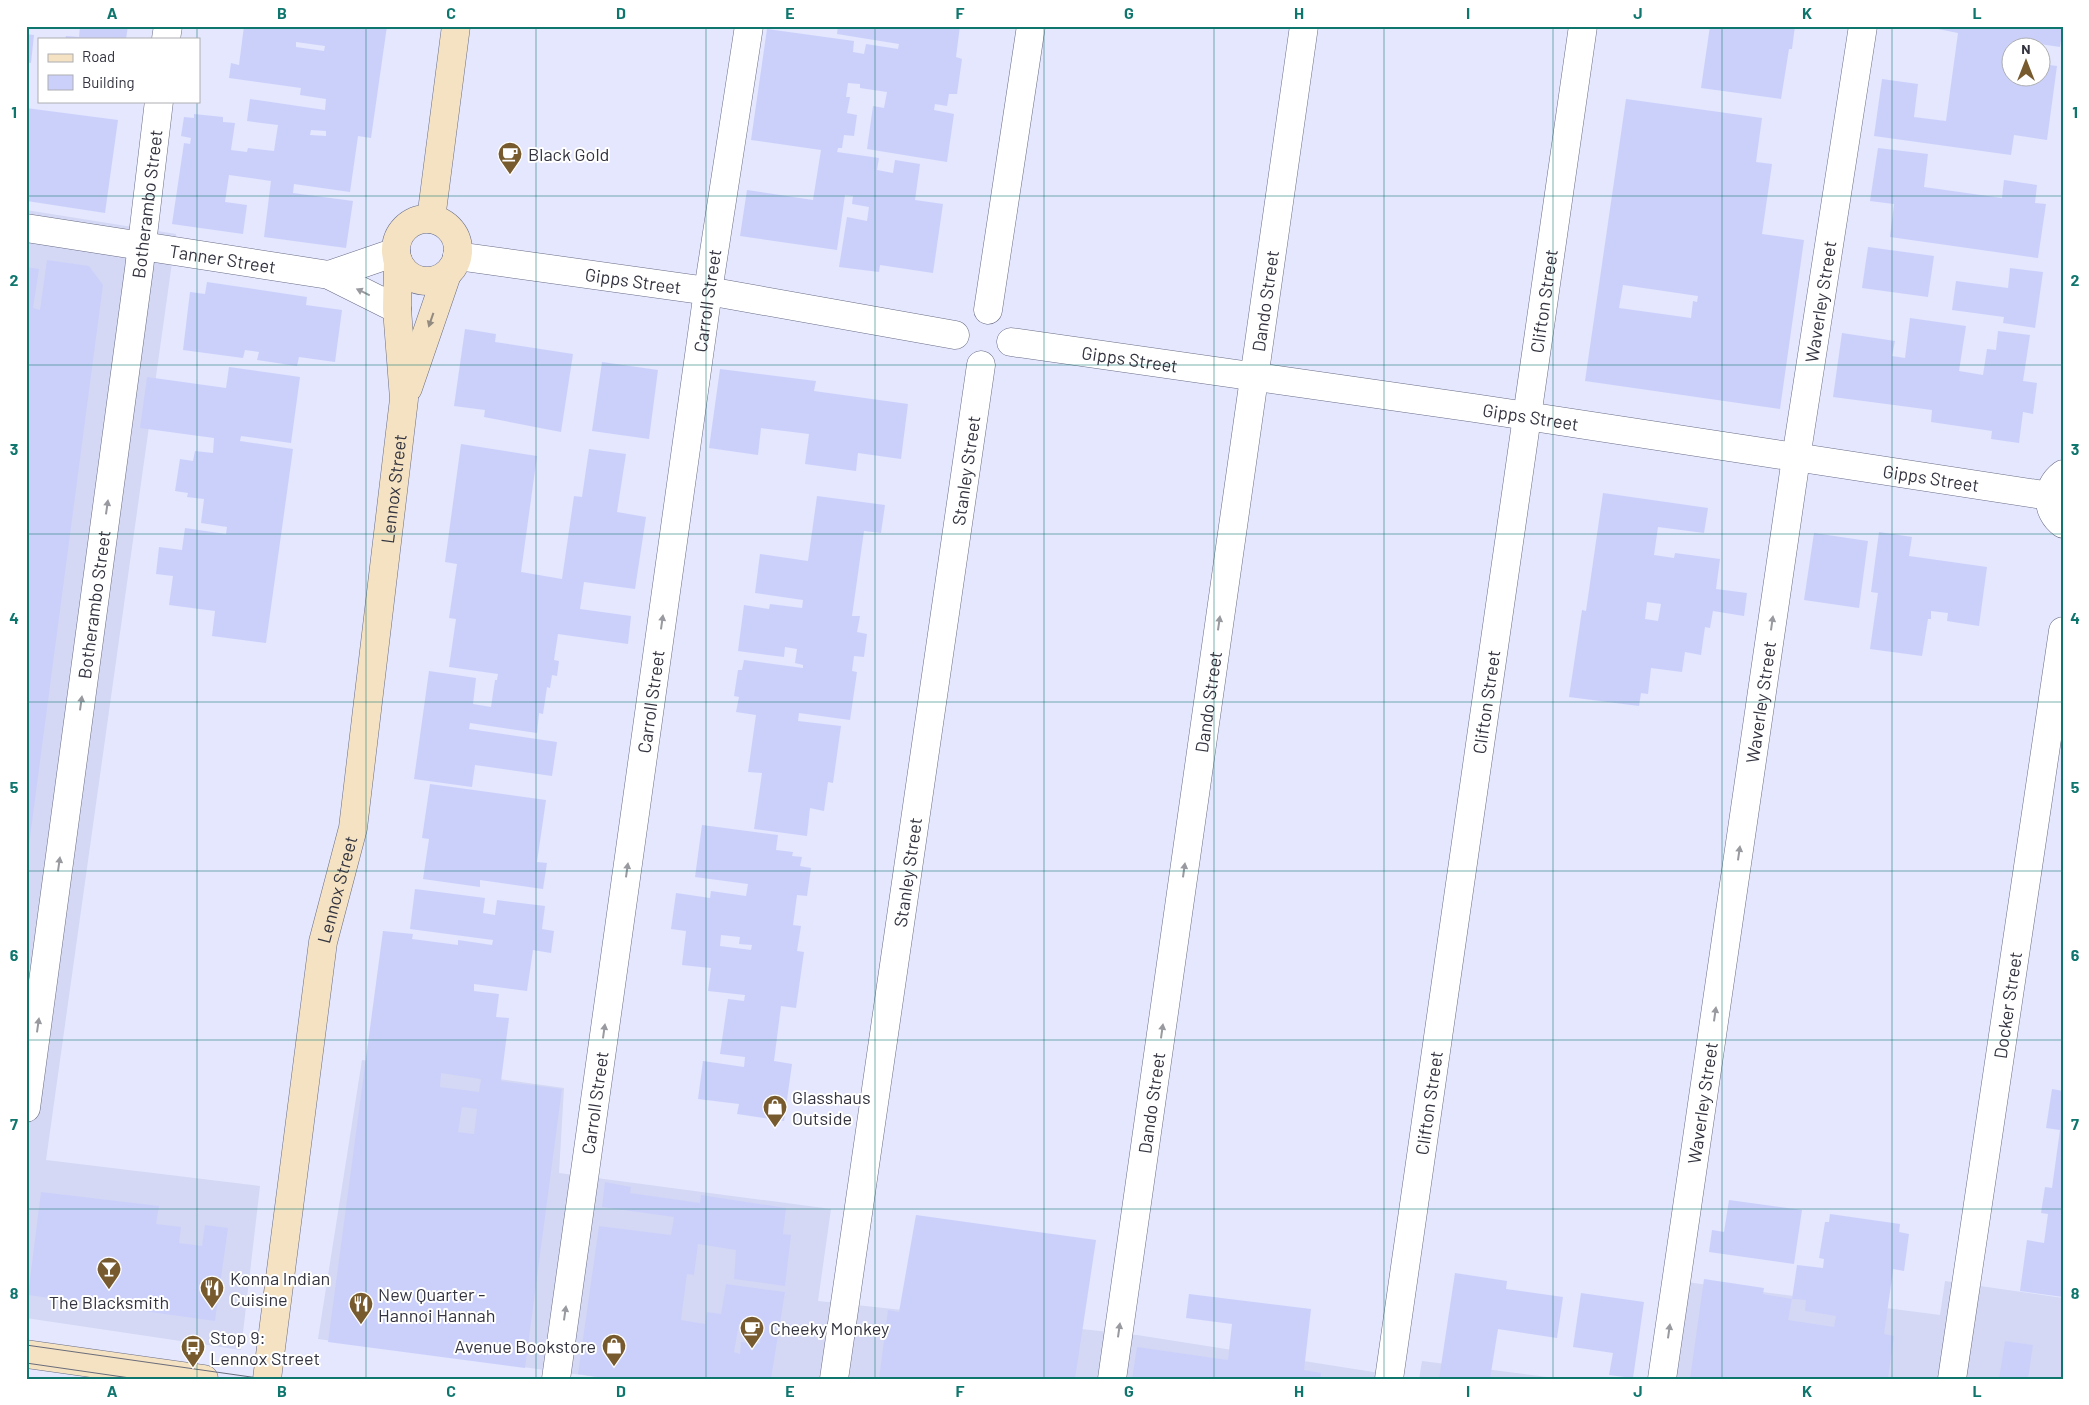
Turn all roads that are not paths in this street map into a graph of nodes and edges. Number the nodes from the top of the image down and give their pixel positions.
1 (456, 26) edge
2 (749, 26) edge
3 (1031, 26) edge
4 (1304, 26) edge
5 (1583, 26) edge
6 (1863, 26) edge
7 (159, 102) edge
8 (431, 219) junction
9 (26, 228) edge
10 (142, 246) junction
11 (398, 257) junction
12 (452, 265) junction
13 (329, 275) junction
14 (708, 291) junction
15 (398, 309) junction
16 (988, 310) junction
17 (955, 335) junction
18 (1011, 342) junction
19 (981, 365) junction
20 (1254, 376) junction
21 (404, 399) junction
22 (1526, 416) junction
23 (1796, 458) junction
24 (2056, 485) edge
25 (2063, 524) edge
26 (2063, 631) edge
27 (26, 1108) edge
28 (26, 1354) edge
29 (204, 1379) edge
30 (266, 1379) edge
31 (556, 1379) edge
32 (834, 1379) edge
33 (1112, 1379) edge
34 (1389, 1379) edge
35 (1662, 1379) edge
36 (1952, 1379) edge

1 - 8 street
2 - 14 street, Carroll Street
3 - 16 street
4 - 20 street, Dando Street
5 - 22 street, Clifton Street
6 - 23 street, Waverley Street
7 - 10 street, Botherambo Street
8 - 11 street
8 - 12 street
9 - 10 street, Tanner Street
10 - 13 street, Tanner Street
27 -> 10 street, Botherambo Street
11 - 12 street
11 - 13 street, Tanner Street
11 - 15 street, Lennox Street
12 - 14 street, Gipps Street
12 -> 21 street, Lennox Street
15 -> 13 street, Tanner Street
14 - 17 street, Gipps Street
31 -> 14 street, Carroll Street
15 - 21 street, Lennox Street
16 - 17 street
16 - 18 street
17 - 19 street
18 - 19 street
18 - 20 street, Gipps Street
19 - 32 street, Stanley Street
20 - 22 street, Gipps Street
33 -> 20 street, Dando Street
21 - 30 street, Lennox Street
22 - 23 street, Gipps Street
22 - 34 street, Clifton Street
23 - 24 street, Gipps Street
35 -> 23 street, Waverley Street
24 - 25 street
26 - 36 street, Docker Street
28 - 29 street

